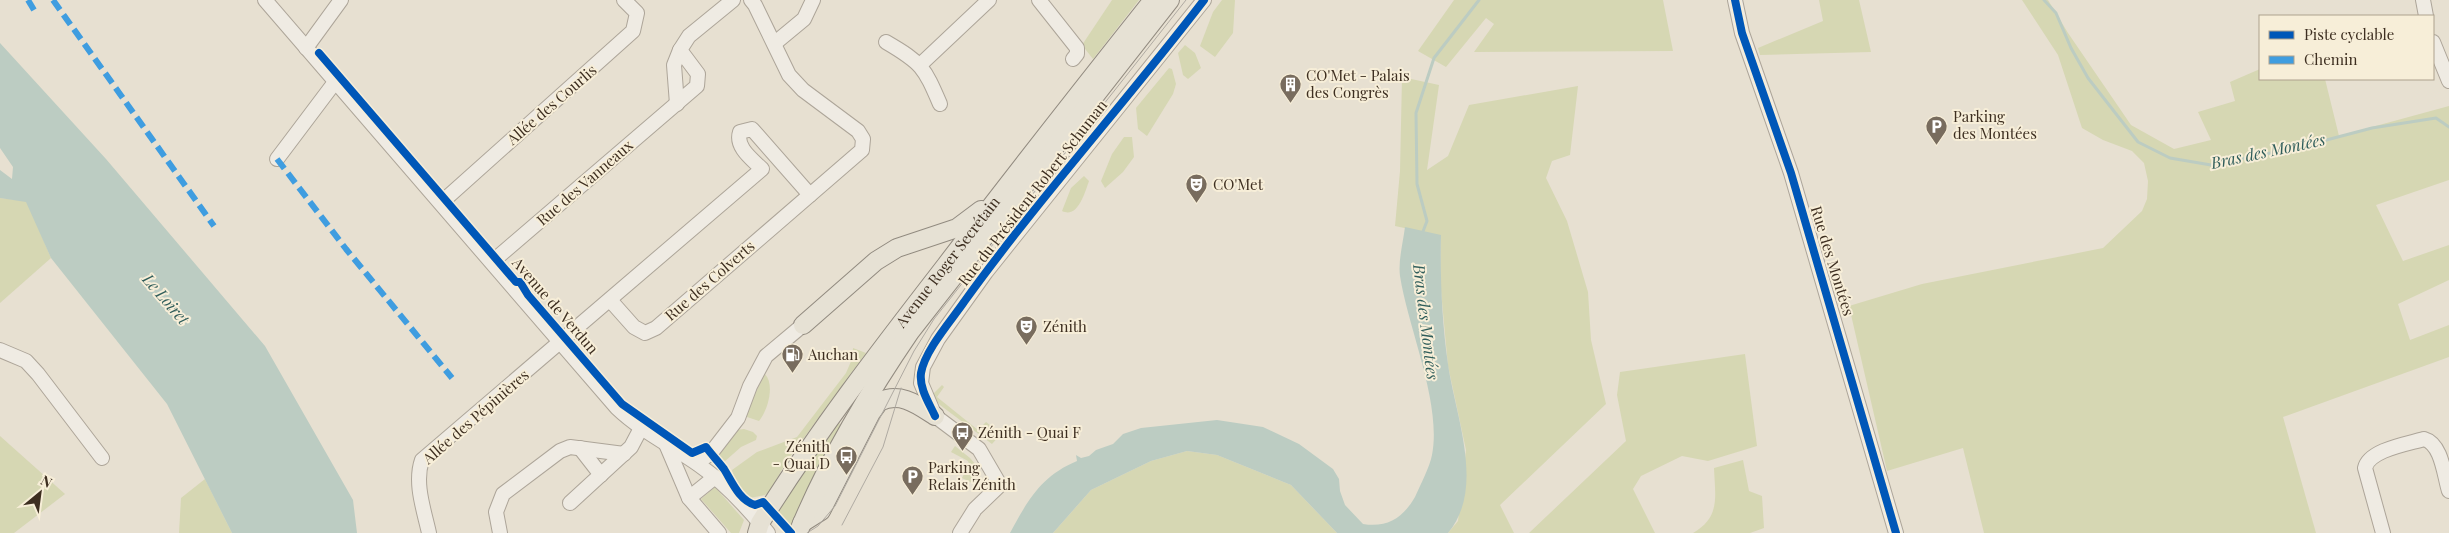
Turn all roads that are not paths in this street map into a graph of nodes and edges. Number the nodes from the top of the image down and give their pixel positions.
1 (265, 0) edge
2 (341, 0) edge
3 (624, 0) edge
4 (733, 0) edge
5 (751, 0) edge
6 (813, 0) edge
7 (989, 0) edge
8 (1039, 0) edge
9 (1151, 0) edge
10 (1170, 0) edge
11 (1204, 0) edge
12 (1735, 0) edge
13 (2423, 0) edge
14 (2426, 15) edge
15 (886, 42) dead end
16 (775, 43) junction
17 (2434, 44) edge
18 (306, 48) junction
19 (680, 50) junction
20 (1073, 58) dead end
21 (920, 65) junction
22 (2449, 81) edge
23 (335, 82) junction
24 (677, 104) junction
25 (940, 104) dead end
26 (777, 157) junction
27 (277, 159) dead end
28 (762, 169) junction
29 (1004, 190) junction
30 (810, 195) junction
31 (442, 202) junction
32 (492, 262) junction
33 (610, 300) junction
34 (803, 325) joint
35 (561, 343) junction
36 (0, 350) edge
37 (935, 416) junction
38 (641, 428) junction
39 (666, 444) junction
40 (580, 448) junction
41 (624, 454) junction
42 (102, 458) dead end
43 (697, 463) junction
44 (601, 475) junction
45 (715, 477) junction
46 (2449, 491) edge
47 (689, 498) junction
48 (570, 503) dead end
49 (800, 528) edge
50 (761, 530) edge
51 (429, 533) edge
52 (500, 533) edge
53 (719, 533) edge
54 (960, 533) edge
55 (1896, 533) edge
56 (2383, 533) edge

1 - 18 street, Avenue de Verdun
2 - 18 street
3 - 31 street, Allée des Courlis
4 - 19 street
5 - 16 street
6 - 16 street
7 - 21 street
8 - 20 street
9 - 29 main road, Avenue Roger Secrétain
10 - 49 main road, Avenue Roger Secrétain
11 - 37 street, Rue du Président Robert Schuman
12 - 55 street, Rue des Montées
13 - 14 street
15 - 21 street
16 - 30 street, Rue des Colverts
17 - 22 street
18 - 23 street, Avenue de Verdun
19 - 24 street
19 - 24 street, Rue des Vanneaux
21 - 25 street
23 - 27 street
23 - 31 street, Avenue de Verdun
24 - 32 street, Rue des Vanneaux
26 - 28 street
26 - 28 street
26 - 30 street
28 - 33 street
29 - 34 main road
29 - 50 main road, Avenue Roger Secrétain
30 - 33 street, Rue des Colverts
31 - 32 street, Avenue de Verdun
32 - 35 street, Avenue de Verdun
33 - 35 street
34 - 43 street
35 - 38 street, Avenue de Verdun
35 - 51 street, Allée des Pépinières
36 - 42 street
37 - 49 main road
37 - 54 street, Rue du Président Robert Schuman
38 - 39 street, Avenue de Verdun
38 - 41 street
39 - 43 street, Avenue de Verdun
39 - 47 street
40 - 41 street
40 - 44 street
40 - 52 street
41 - 44 street
43 - 45 street, Avenue de Verdun
44 - 48 street
45 - 47 street
45 - 50 street, Avenue de Verdun
46 - 56 street
47 - 53 street

